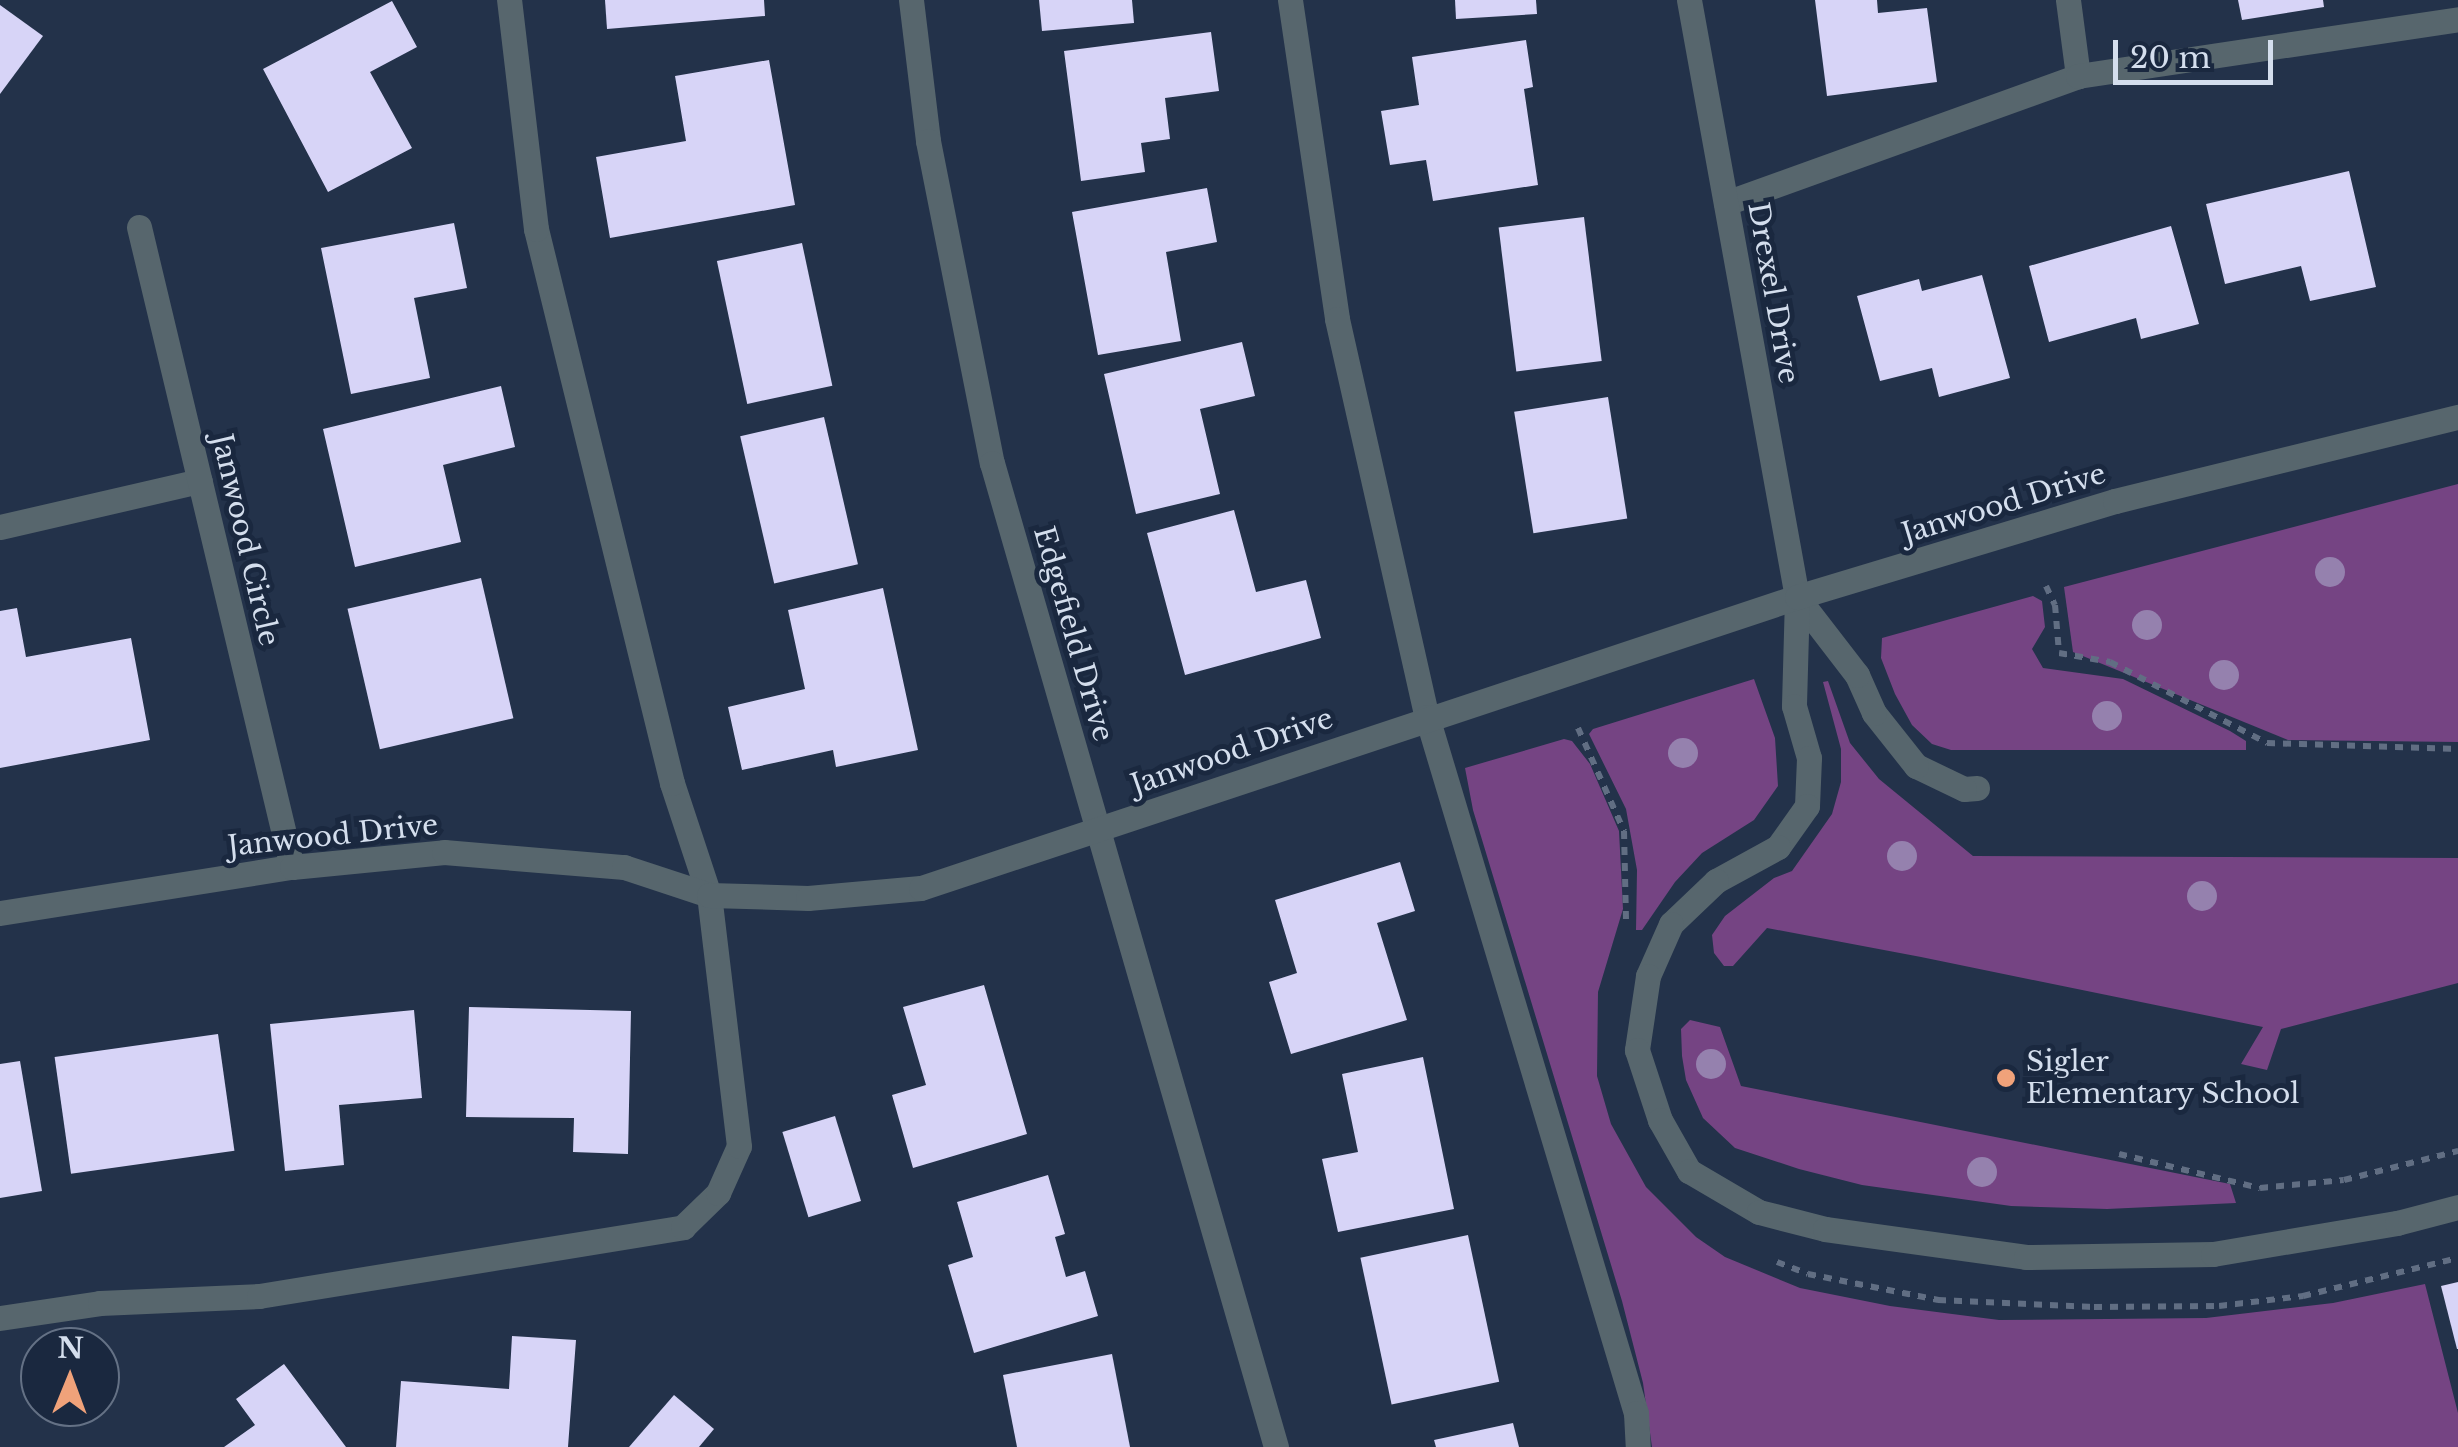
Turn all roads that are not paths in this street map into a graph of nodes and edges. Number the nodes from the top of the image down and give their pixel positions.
1 (509, 0) edge
2 (911, 0) edge
3 (1290, 0) edge
4 (1689, 0) edge
5 (2068, 0) edge
6 (2458, 19) edge
7 (2078, 76) junction
8 (1726, 203) junction
9 (139, 227) dead end
10 (2458, 417) edge
11 (200, 481) junction
12 (0, 527) edge
13 (1797, 597) junction
14 (1427, 717) junction
15 (1977, 788) dead end
16 (1098, 829) junction
17 (292, 867) junction
18 (708, 895) junction
19 (0, 913) edge
20 (2458, 1207) edge
21 (0, 1318) edge
22 (1276, 1447) edge
23 (1638, 1447) edge

1 - 18 street
2 - 16 street, Edgefield Drive
3 - 14 street
4 - 8 street, Drexel Drive
5 - 7 street
6 - 7 street
7 - 8 street
8 - 13 street, Drexel Drive
9 - 11 street, Janwood Circle
10 - 13 street, Janwood Drive
11 - 12 street
11 - 17 street, Janwood Circle
13 - 14 street, Janwood Drive
13 - 15 street
13 - 20 street, Drexel Drive
14 - 16 street, Janwood Drive
14 - 23 street
16 - 18 street, Janwood Drive
16 - 22 street, Edgefield Drive
17 - 18 street, Janwood Drive
17 - 19 street, Janwood Drive
18 - 21 street

